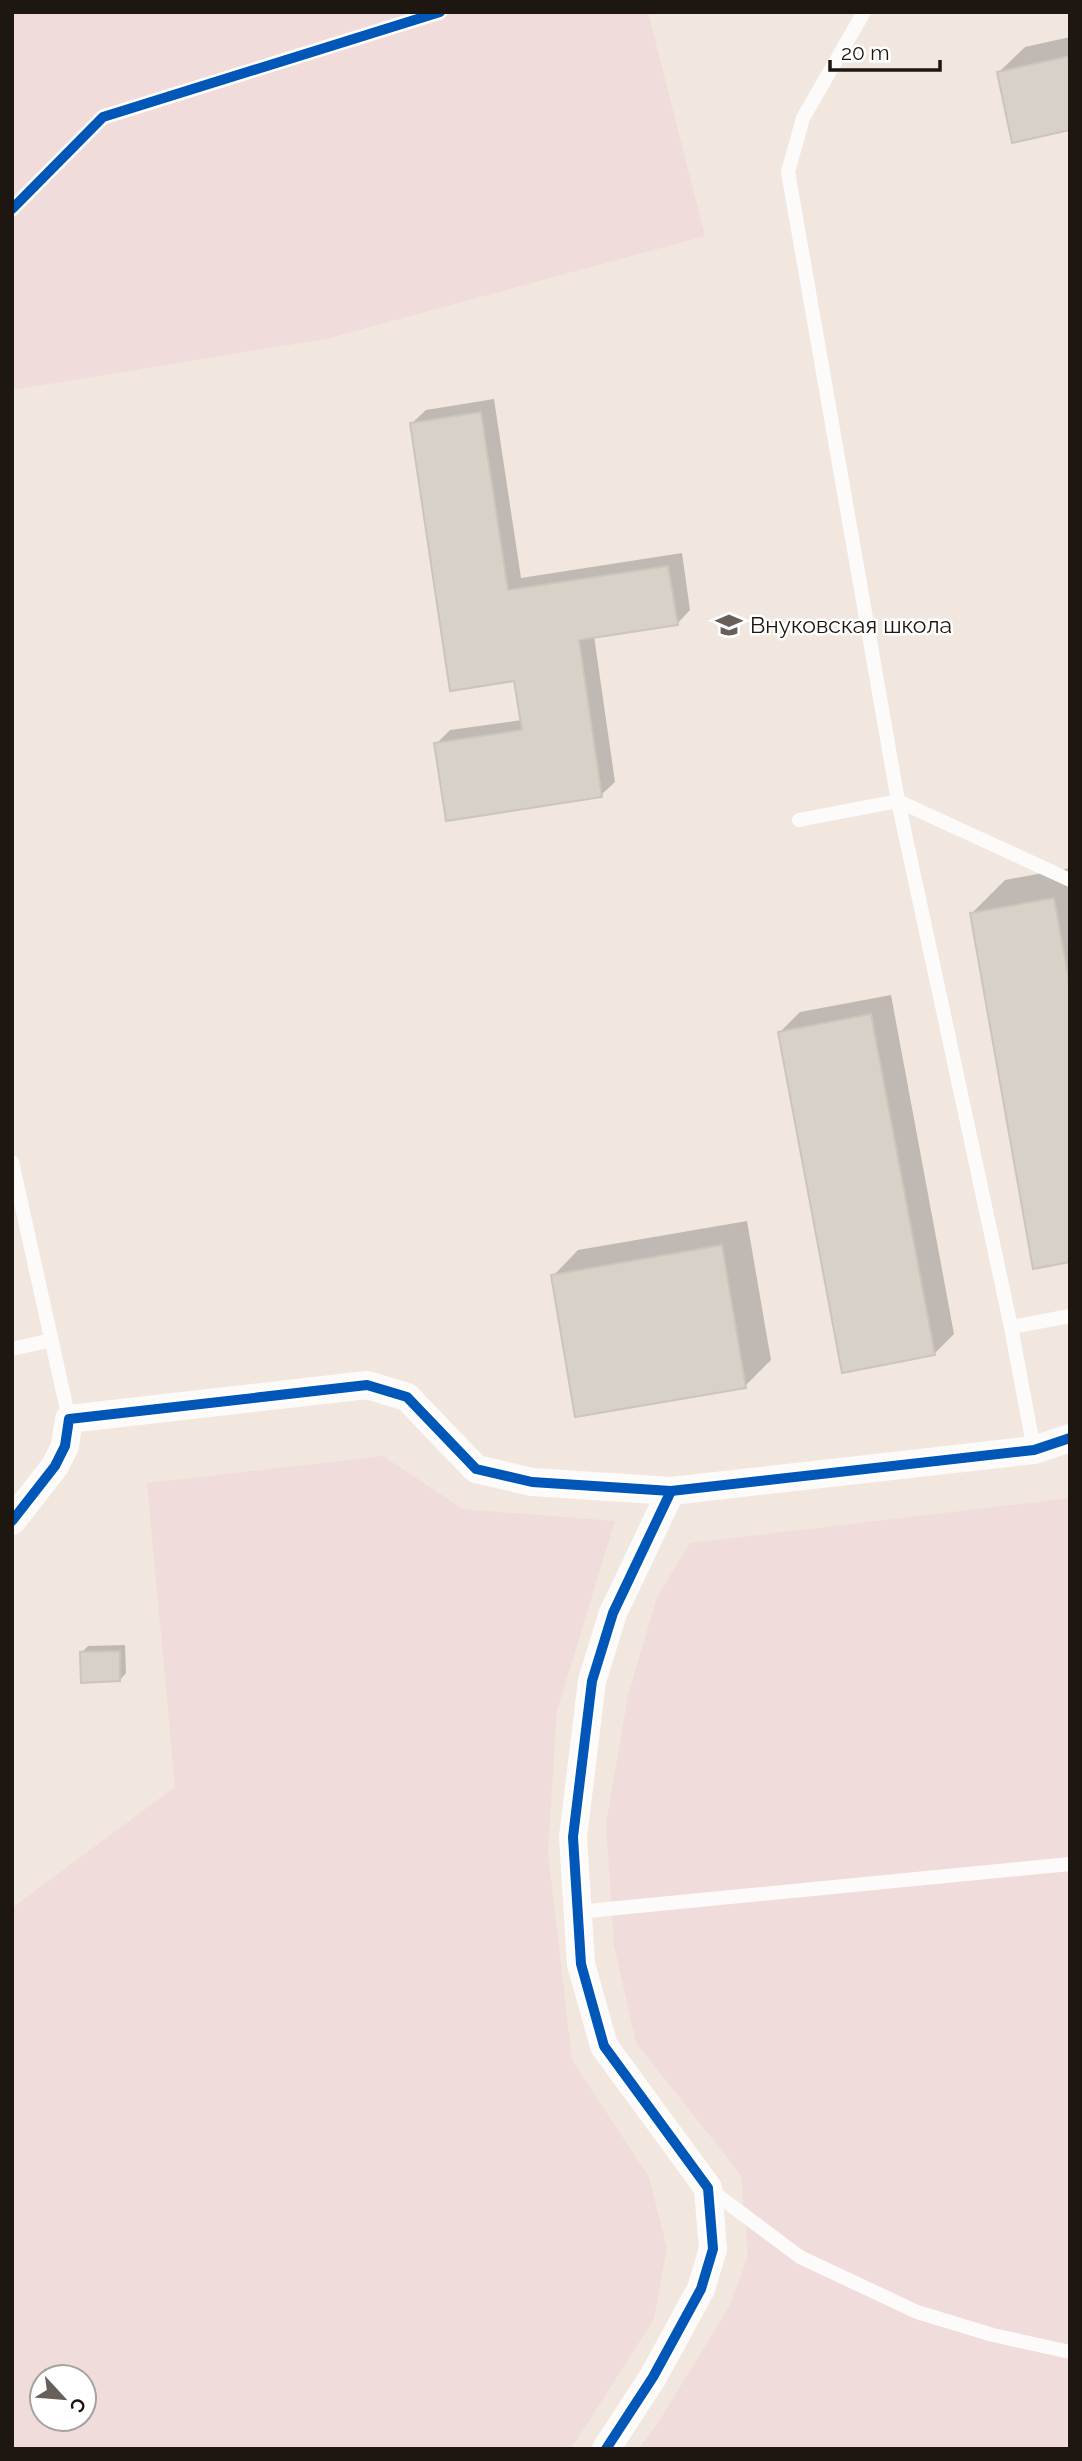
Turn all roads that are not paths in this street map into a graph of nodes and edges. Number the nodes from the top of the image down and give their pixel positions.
1 (864, 12) edge
2 (898, 801) junction
3 (799, 820) dead end
4 (1070, 880) edge
5 (12, 1162) edge
6 (1070, 1316) edge
7 (1011, 1328) junction
8 (52, 1340) junction
9 (12, 1349) edge
10 (69, 1419) junction
11 (1070, 1438) edge
12 (1034, 1450) junction
13 (671, 1491) junction
14 (12, 1521) edge
15 (1070, 1864) edge
16 (577, 1912) junction
17 (708, 2188) junction
18 (1070, 2352) edge
19 (606, 2449) edge

1 - 2 lane
2 - 3 lane
2 - 4 lane
2 - 7 lane
5 - 8 lane
6 - 7 lane
7 - 12 lane
8 - 9 lane
8 - 10 lane
10 - 13 street
10 - 14 street
11 - 12 street
12 - 13 street
13 - 16 street
15 - 16 lane
16 - 17 street
17 - 18 lane
17 - 19 street

